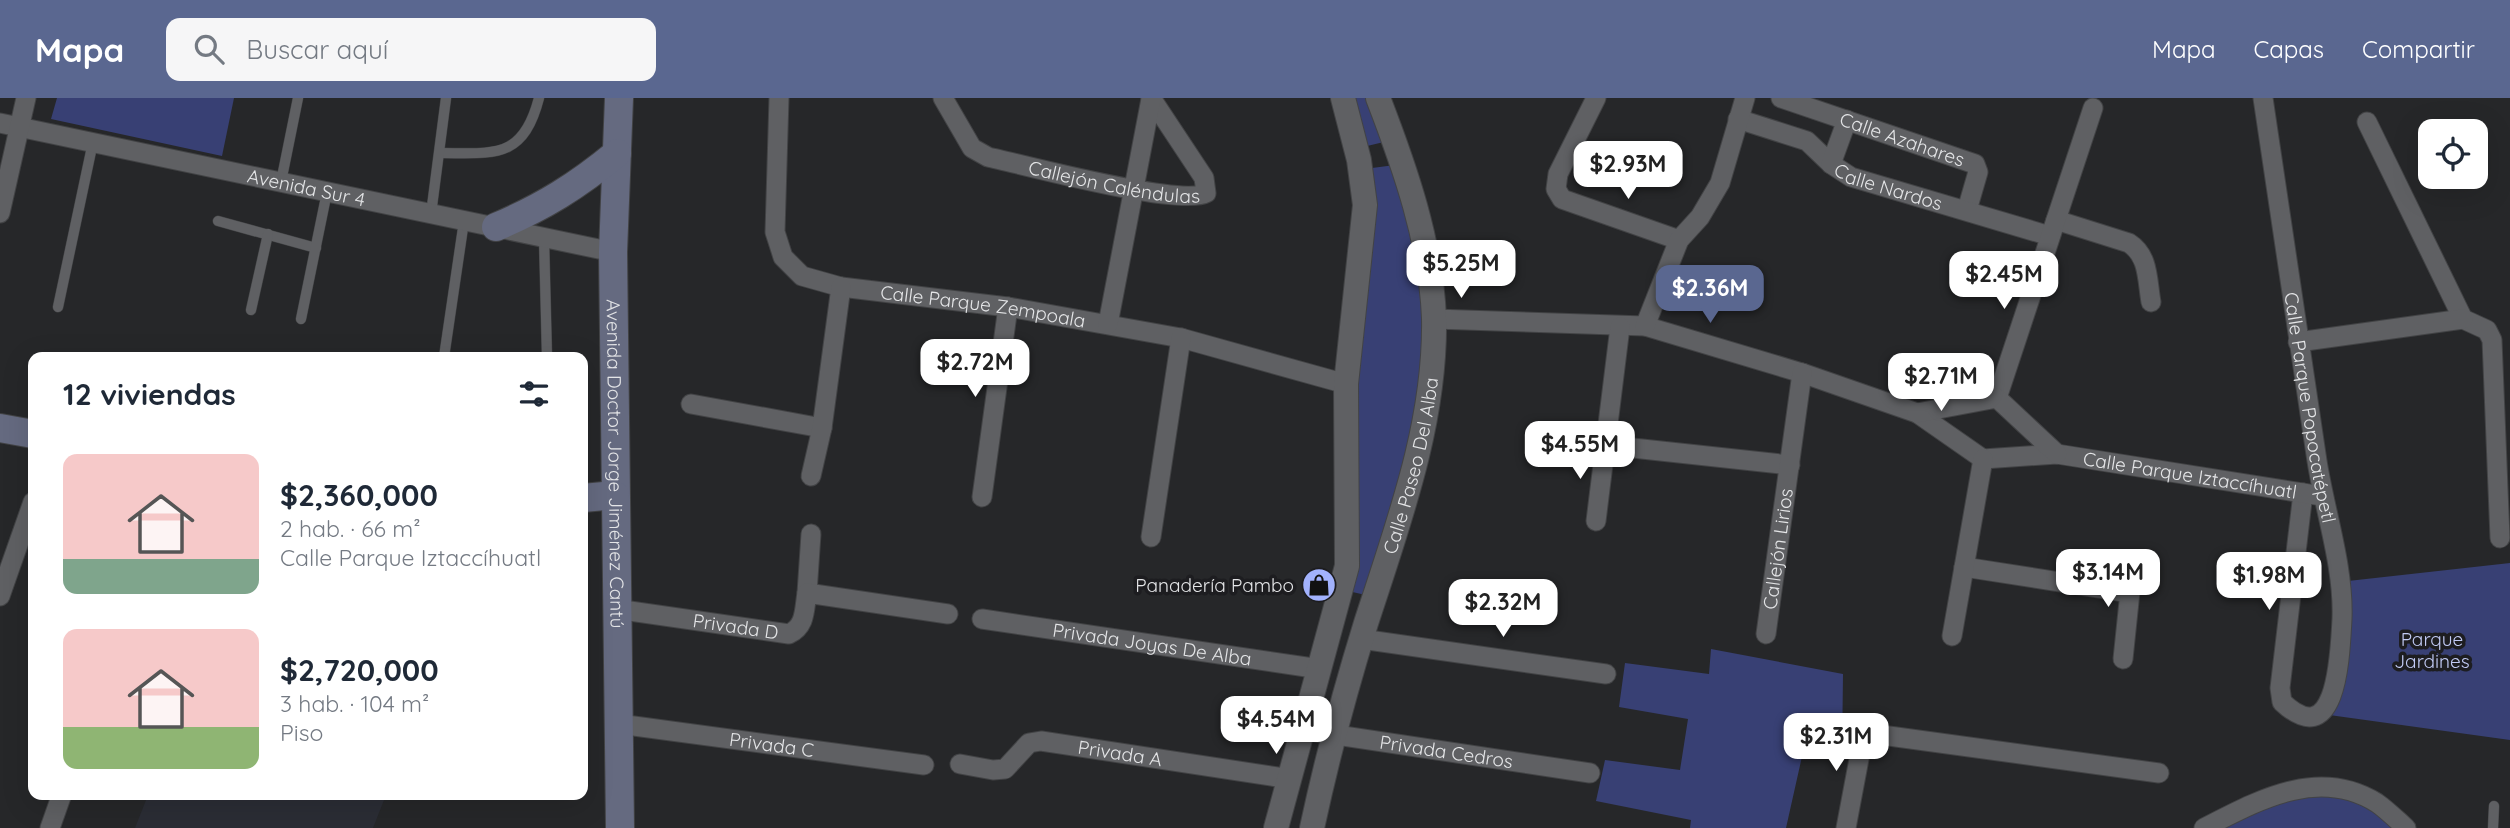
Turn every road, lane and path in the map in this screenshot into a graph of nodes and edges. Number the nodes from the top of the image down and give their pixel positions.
1 (26, 98) edge
2 (298, 98) edge
3 (446, 98) edge
4 (539, 98) edge
5 (618, 98) edge
6 (779, 98) edge
7 (943, 98) edge
8 (1343, 98) edge
9 (1378, 98) edge
10 (1596, 98) edge
11 (1745, 98) edge
12 (1781, 98) edge
13 (2263, 98) edge
14 (1151, 99) edge
15 (2094, 108) dead end
16 (1738, 118) junction
17 (1847, 120) junction
18 (2367, 122) dead end
19 (0, 123) edge
20 (20, 127) junction
21 (93, 142) junction
22 (440, 153) junction
23 (617, 153) junction
24 (1359, 160) junction
25 (1402, 160) junction
26 (1830, 163) junction
27 (281, 182) junction
28 (1134, 188) junction
29 (327, 192) junction
30 (1967, 211) junction
31 (0, 212) edge
32 (431, 214) junction
33 (218, 220) dead end
34 (464, 221) junction
35 (496, 227) junction
36 (2053, 228) junction
37 (268, 234) junction
38 (544, 238) junction
39 (1679, 240) junction
40 (316, 248) junction
41 (613, 252) junction
42 (841, 288) junction
43 (2151, 302) dead end
44 (58, 307) dead end
45 (1008, 307) junction
46 (251, 310) dead end
47 (301, 319) dead end
48 (1434, 319) junction
49 (2462, 320) junction
50 (1108, 324) junction
51 (1645, 326) junction
52 (1620, 327) junction
53 (1181, 338) junction
54 (2298, 342) junction
55 (445, 352) edge
56 (547, 352) edge
57 (1802, 373) junction
58 (1346, 384) junction
59 (1997, 398) junction
60 (1970, 403) junction
61 (691, 404) dead end
62 (1917, 413) junction
63 (0, 428) edge
64 (822, 428) junction
65 (28, 433) edge
66 (1956, 440) junction
67 (1605, 445) junction
68 (2057, 454) junction
69 (1983, 459) junction
70 (1790, 465) junction
71 (811, 475) dead end
72 (615, 495) junction
73 (2313, 495) junction
74 (982, 497) dead end
75 (588, 498) edge
76 (28, 516) edge
77 (1596, 521) dead end
78 (811, 534) dead end
79 (1150, 537) dead end
80 (2500, 538) dead end
81 (2133, 563) dead end
82 (1964, 567) junction
83 (807, 593) junction
84 (2130, 593) junction
85 (0, 596) edge
86 (617, 609) junction
87 (948, 614) dead end
88 (982, 619) dead end
89 (1766, 634) dead end
90 (1952, 636) dead end
91 (1361, 639) junction
92 (2123, 659) dead end
93 (1321, 669) junction
94 (1606, 674) dead end
95 (619, 724) junction
96 (1303, 730) junction
97 (1332, 736) junction
98 (960, 764) dead end
99 (924, 765) dead end
100 (1590, 773) dead end
101 (2159, 773) dead end
102 (1291, 779) junction
103 (60, 800) edge
104 (2494, 806) dead end
105 (50, 828) edge
106 (620, 828) edge
107 (1276, 828) edge
108 (1312, 828) edge
109 (1846, 828) edge
110 (2204, 828) edge
111 (2406, 828) edge
112 (2493, 828) edge

1 - 20 street
2 - 27 lane
3 - 22 lane
4 - 22 lane
5 - 23 main road, Avenida Doctor Jorge Jiménez Cantú
6 - 42 street, Calle Parque Zempoala
7 - 28 street, Callejón Caléndulas
8 - 24 street
9 - 25 street, Calle Paseo Del Alba
10 - 39 street
11 - 16 street
12 - 17 street, Calle Azahares
13 - 54 street, Calle Parque Popocatépetl
14 - 28 street
14 - 28 street, Callejón Caléndulas
15 - 36 street
16 - 26 street, Calle Nardos
16 - 39 street
17 - 26 street
17 - 30 street, Calle Azahares
18 - 49 street
19 - 20 street, Avenida Sur 4
20 - 21 street, Avenida Sur 4
20 - 31 street
21 - 27 street, Avenida Sur 4
21 - 44 lane
22 - 32 lane
23 - 35 main road
23 - 41 main road, Avenida Doctor Jorge Jiménez Cantú
24 - 25 street
24 - 58 street
25 - 48 street, Calle Paseo Del Alba
26 - 30 street, Calle Nardos
27 - 29 street, Avenida Sur 4
28 - 50 street
29 - 32 street, Avenida Sur 4
29 - 40 lane
30 - 36 street, Calle Nardos
32 - 34 street, Avenida Sur 4
33 - 37 lane
34 - 35 street, Avenida Sur 4
34 - 55 lane
35 - 38 street, Avenida Sur 4
36 - 43 street, Calle Nardos
36 - 59 street
37 - 40 lane
37 - 46 lane
38 - 41 street, Avenida Sur 4
38 - 56 lane
39 - 51 street
40 - 47 lane
41 - 72 main road, Avenida Doctor Jorge Jiménez Cantú
42 - 45 street, Calle Parque Zempoala
42 - 64 street
45 - 50 street, Calle Parque Zempoala
45 - 74 street
48 - 52 street
48 - 91 street, Calle Paseo Del Alba
49 - 54 street
49 - 80 street
50 - 53 street, Calle Parque Zempoala
51 - 52 street
51 - 57 street
52 - 67 street
53 - 58 street, Calle Parque Zempoala
53 - 79 street
54 - 73 street, Calle Parque Popocatépetl
57 - 62 street
57 - 70 street, Callejón Lirios
58 - 93 street
59 - 60 street
59 - 68 street, Calle Parque Iztaccíhuatl
60 - 62 street
60 - 66 street
61 - 64 street
62 - 66 street
63 - 65 main road
64 - 71 street
66 - 69 street
67 - 70 street
67 - 77 street
68 - 69 street, Calle Parque Iztaccíhuatl
68 - 73 street, Calle Parque Iztaccíhuatl
69 - 82 street
70 - 89 street, Callejón Lirios
72 - 75 main road
72 - 86 main road, Avenida Doctor Jorge Jiménez Cantú
73 - 73 street, Calle Parque Popocatépetl
76 - 85 street
78 - 83 street
81 - 84 street
82 - 84 street
82 - 90 street
83 - 86 street, Privada D
83 - 87 street
84 - 92 street
86 - 95 main road, Avenida Doctor Jorge Jiménez Cantú
88 - 93 street, Privada Joyas De Alba
91 - 94 street
91 - 97 street, Calle Paseo Del Alba
93 - 96 street
95 - 99 street, Privada C
95 - 106 main road, Avenida Doctor Jorge Jiménez Cantú
96 - 97 street, Privada Cedros
96 - 102 street
97 - 100 street, Privada Cedros
97 - 108 street, Calle Paseo Del Alba
98 - 102 street, Privada A
101 - 109 street
102 - 107 street
103 - 105 street
104 - 112 lane
110 - 111 street

